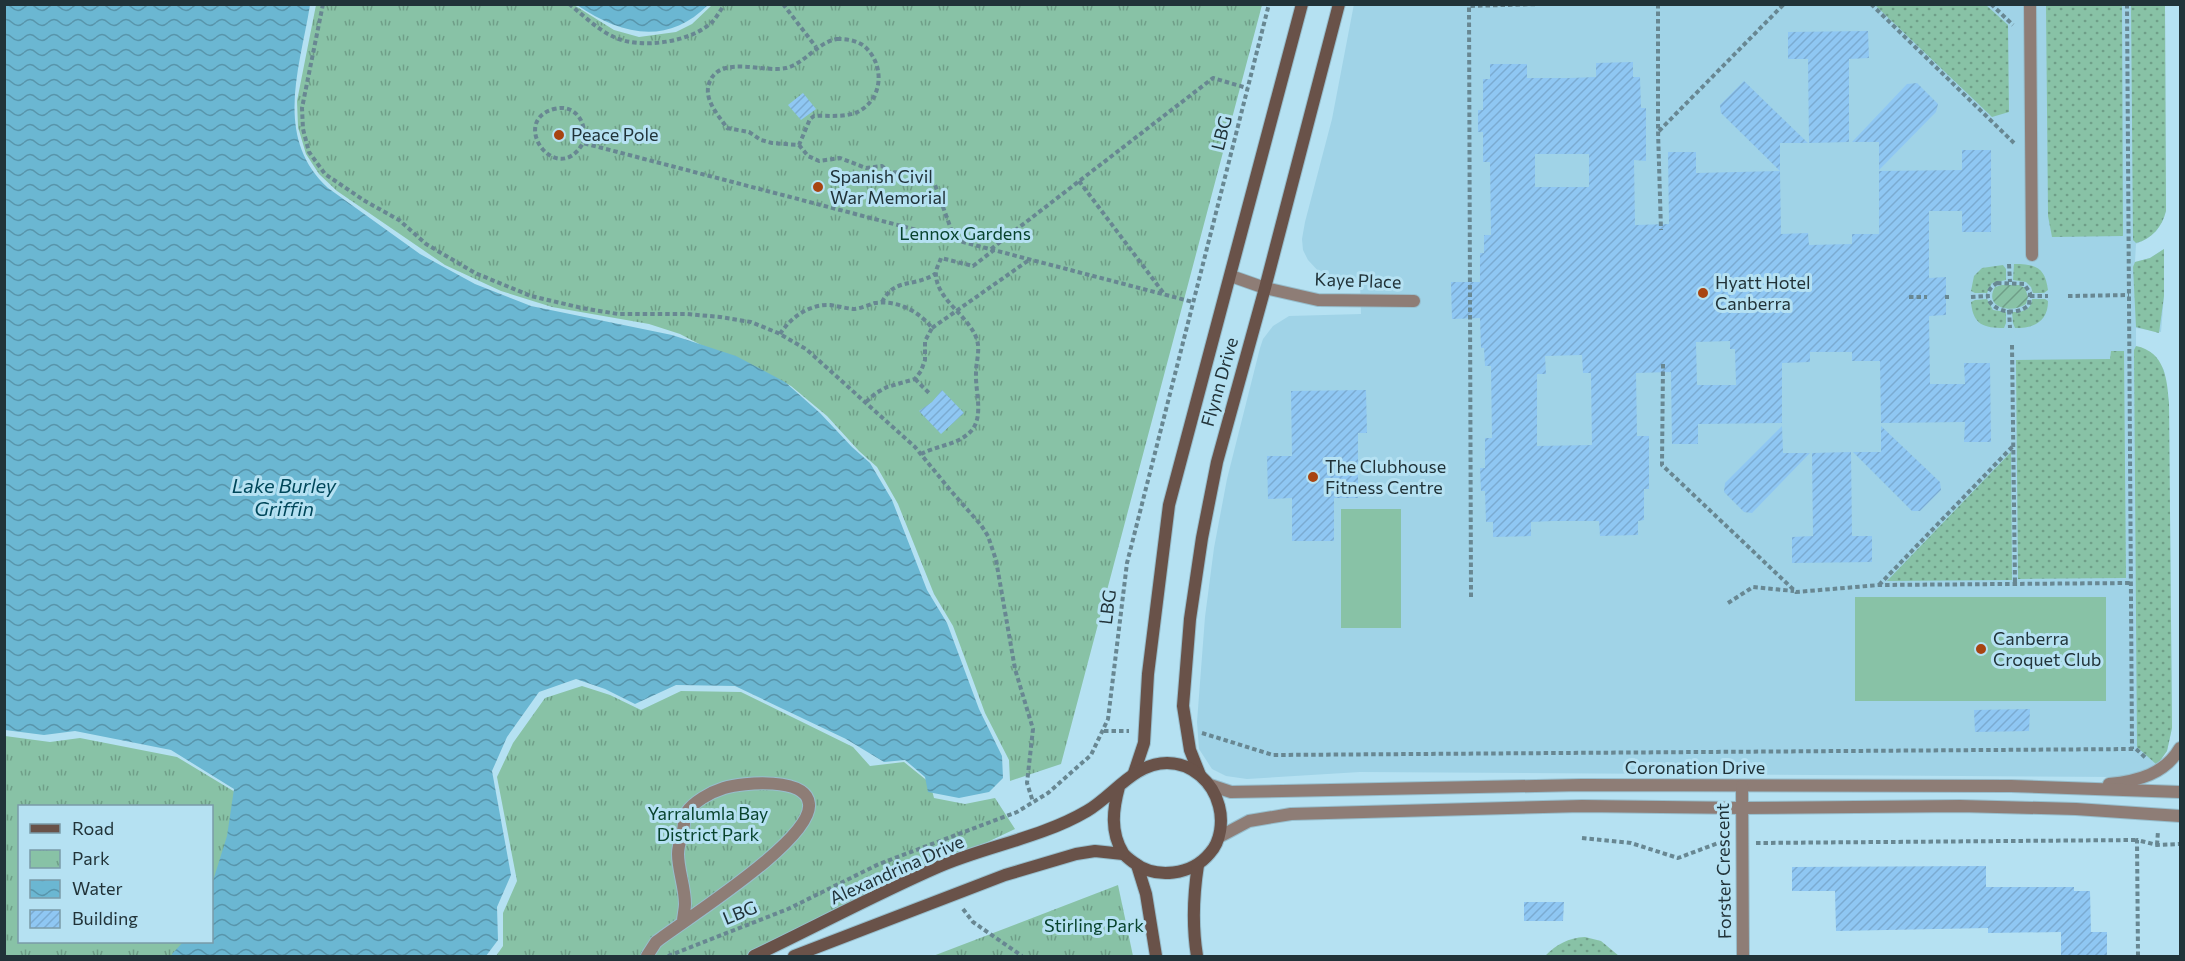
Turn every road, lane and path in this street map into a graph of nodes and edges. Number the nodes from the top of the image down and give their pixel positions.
1 (323, 4) edge
2 (569, 4) edge
3 (725, 4) edge
4 (783, 4) edge
5 (1269, 4) edge
6 (1302, 4) edge
7 (1339, 4) edge
8 (1540, 4) edge
9 (1659, 4) edge
10 (1784, 4) edge
11 (1871, 4) edge
12 (1991, 4) edge
13 (2030, 4) edge
14 (2127, 4) edge
15 (2013, 25) dead end
16 (816, 47) junction
17 (1247, 88) junction
18 (1658, 131) junction
19 (583, 143) junction
20 (2014, 144) dead end
21 (799, 145) junction
22 (1079, 181) junction
23 (1661, 230) dead end
24 (955, 240) junction
25 (992, 250) junction
26 (2032, 255) dead end
27 (1029, 260) junction
28 (2009, 264) dead end
29 (935, 274) junction
30 (1231, 276) junction
31 (2010, 282) junction
32 (1265, 288) junction
33 (2129, 295) junction
34 (1166, 296) junction
35 (1989, 296) junction
36 (2030, 296) junction
37 (2048, 296) dead end
38 (2068, 296) dead end
39 (1909, 297) dead end
40 (1927, 297) dead end
41 (1971, 297) dead end
42 (1414, 301) dead end
43 (882, 302) junction
44 (1193, 302) junction
45 (957, 310) junction
46 (2009, 310) junction
47 (932, 328) junction
48 (2010, 328) dead end
49 (780, 334) junction
50 (2012, 345) dead end
51 (1663, 364) dead end
52 (915, 379) junction
53 (930, 394) dead end
54 (866, 402) junction
55 (2013, 445) junction
56 (921, 454) junction
57 (2131, 583) junction
58 (2015, 584) junction
59 (1879, 585) junction
60 (1796, 592) junction
61 (1471, 597) dead end
62 (1728, 603) dead end
63 (1202, 734) dead end
64 (2181, 748) edge
65 (2132, 749) junction
66 (2148, 761) dead end
67 (1134, 773) junction
68 (1200, 775) junction
69 (1210, 785) junction
70 (1742, 786) junction
71 (1119, 787) junction
72 (2075, 787) junction
73 (2181, 792) edge
74 (1034, 802) junction
75 (1742, 808) junction
76 (2181, 816) edge
77 (1219, 837) junction
78 (1582, 838) dead end
79 (2137, 840) junction
80 (1742, 843) junction
81 (2181, 844) edge
82 (1123, 854) junction
83 (1137, 865) junction
84 (1198, 865) junction
85 (966, 915) dead end
86 (683, 922) junction
87 (646, 957) edge
88 (668, 957) edge
89 (754, 957) edge
90 (794, 957) edge
91 (1022, 957) edge
92 (1156, 957) edge
93 (1197, 957) edge
94 (1743, 957) edge
95 (2138, 957) edge

1 - 49 path
2 - 3 path
4 - 16 path
5 - 17 path, LBG
6 - 30 main road, Flynn Drive
7 - 32 main road, Flynn Drive
8 - 61 path
9 - 18 path
10 - 18 path
11 - 20 path
12 - 15 path
13 - 26 street
14 - 33 path
16 - 21 path
16 - 21 path
17 - 22 path
17 - 44 path, LBG
18 - 23 path
19 - 19 path
19 - 24 path
21 - 24 path
22 - 25 path
22 - 34 path
24 - 25 path
25 - 27 path
25 - 29 path
27 - 34 path
27 - 45 path
28 - 31 path
29 - 43 path
29 - 45 path
30 - 32 street, Kaye Place
30 - 67 main road, Flynn Drive
31 - 35 path
31 - 36 path
32 - 42 street, Kaye Place
32 - 68 main road, Flynn Drive
33 - 38 path
33 - 57 path
34 - 44 path
35 - 41 path
35 - 46 path
36 - 37 path
36 - 46 path
39 - 40 path
43 - 47 path
43 - 49 path
44 - 74 path, LBG
45 - 47 path
45 - 56 path
46 - 48 path
47 - 52 path
49 - 54 path
50 - 55 path
51 - 60 path
52 - 53 path
52 - 54 path
54 - 56 path
55 - 58 path
55 - 59 path
56 - 74 path
57 - 58 path
57 - 65 path
58 - 59 path
59 - 60 path
60 - 62 path
63 - 65 path
64 - 72 street
65 - 66 path
67 - 68 main road
67 - 71 main road
68 - 69 main road
69 - 70 street, Coronation Drive
69 - 77 main road
70 - 72 street, Coronation Drive
70 - 75 street, Forster Crescent
71 - 82 main road
71 - 89 main road, Alexandrina Drive
72 - 73 street, Coronation Drive
74 - 88 path, LBG
75 - 76 street
75 - 77 street
75 - 80 street, Forster Crescent
77 - 84 main road
78 - 80 path
79 - 80 path
79 - 81 path
79 - 95 path
80 - 94 street, Forster Crescent
82 - 83 main road
82 - 90 main road
83 - 84 main road
83 - 92 main road
84 - 93 main road
85 - 91 path
86 - 86 street
86 - 87 street

